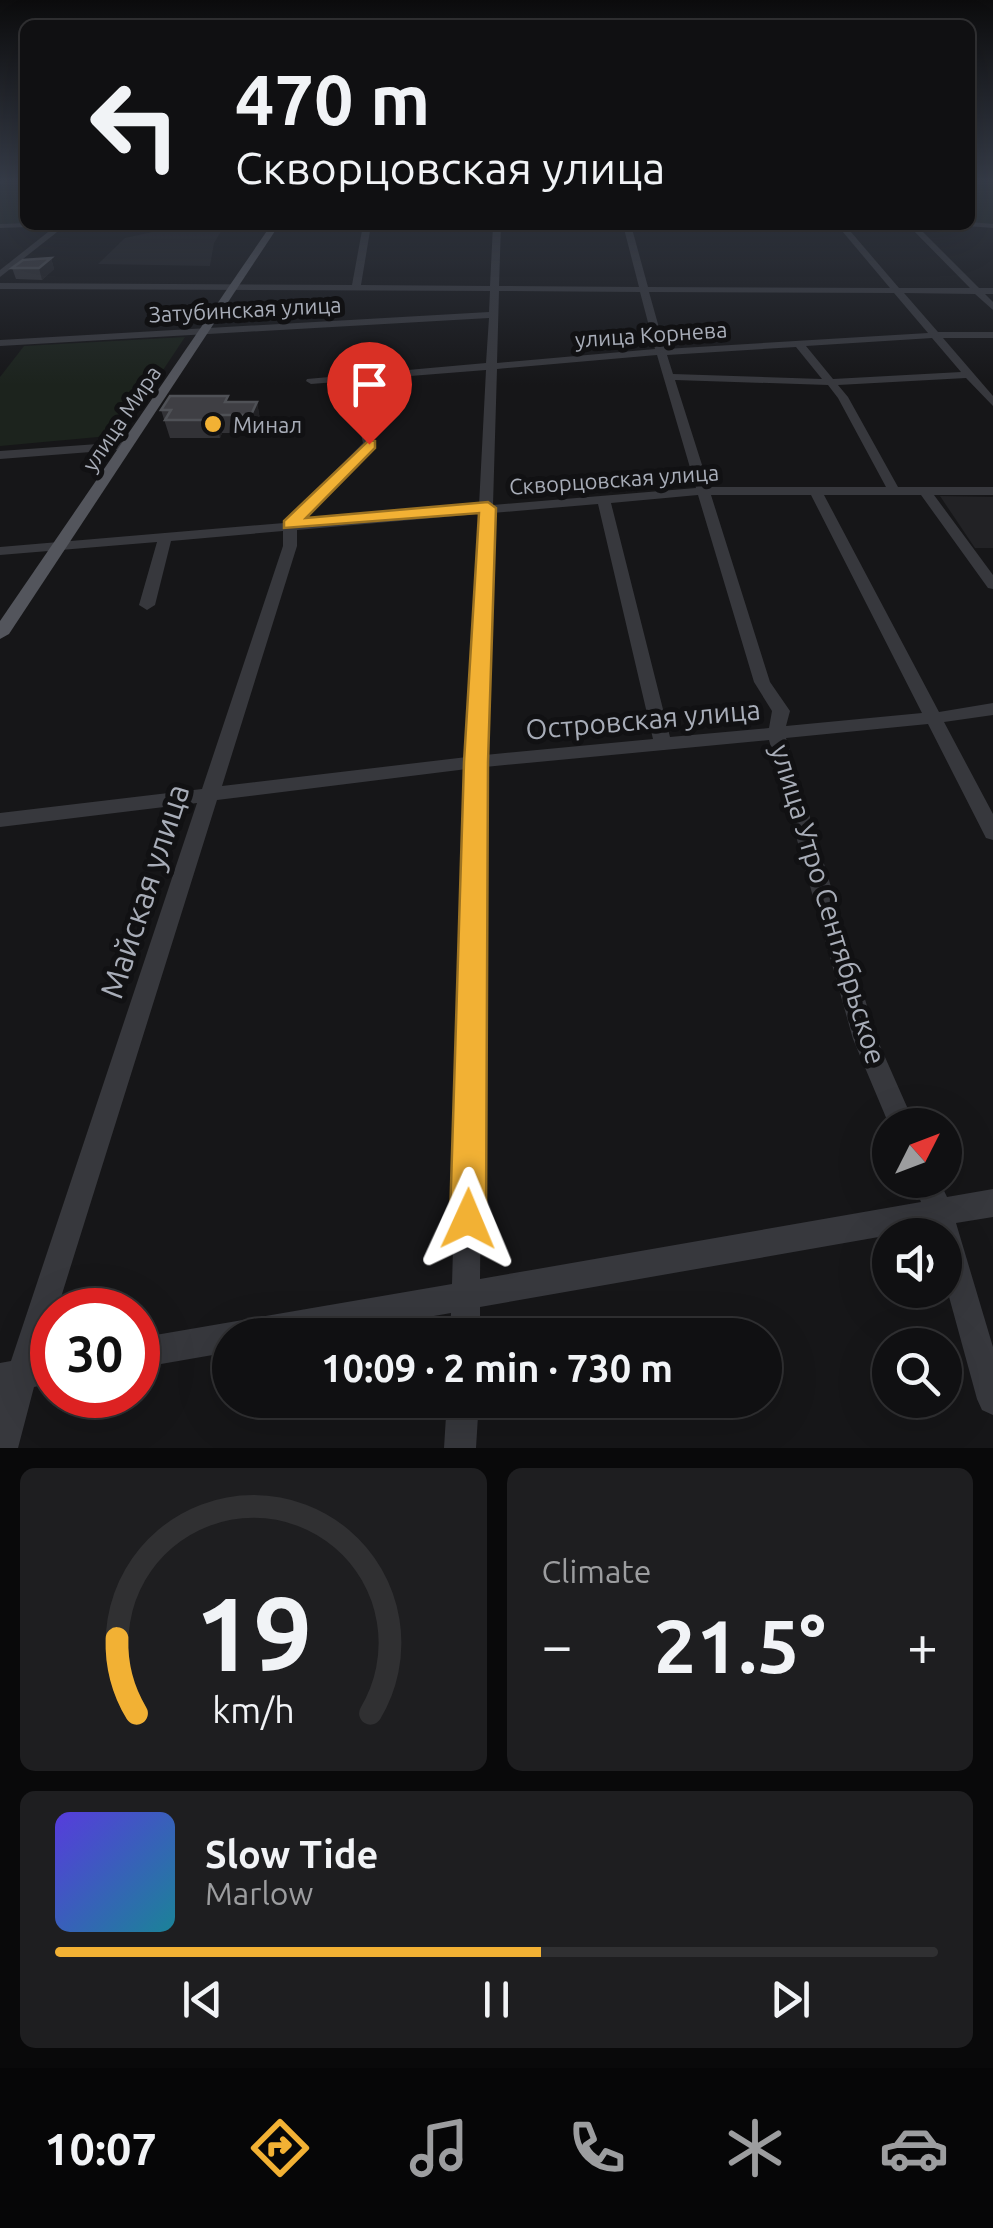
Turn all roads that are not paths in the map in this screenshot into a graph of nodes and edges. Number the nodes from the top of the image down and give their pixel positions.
1 (31, 250) edge
2 (259, 250) edge
3 (363, 250) edge
4 (496, 250) edge
5 (634, 250) edge
6 (862, 250) edge
7 (935, 250) edge
8 (0, 274) edge
9 (0, 286) edge
10 (234, 287) junction
11 (356, 288) junction
12 (495, 288) junction
13 (644, 289) junction
14 (897, 291) junction
15 (975, 291) junction
16 (993, 291) edge
17 (993, 307) edge
18 (492, 315) junction
19 (203, 332) junction
20 (935, 335) junction
21 (993, 336) edge
22 (0, 343) edge
23 (799, 344) junction
24 (661, 352) junction
25 (493, 364) junction
26 (968, 375) junction
27 (670, 377) junction
28 (354, 379) junction
29 (312, 381) dead end
30 (828, 382) junction
31 (993, 403) edge
32 (126, 446) junction
33 (0, 455) edge
34 (814, 490) junction
35 (706, 491) junction
36 (894, 491) junction
37 (925, 491) junction
38 (993, 492) edge
39 (603, 499) junction
40 (488, 508) junction
41 (290, 524) junction
42 (166, 535) junction
43 (60, 546) junction
44 (0, 551) edge
45 (993, 585) edge
46 (147, 605) dead end
47 (0, 634) edge
48 (993, 708) edge
49 (933, 718) junction
50 (776, 734) junction
51 (664, 744) junction
52 (476, 762) junction
53 (210, 796) junction
54 (0, 820) edge
55 (993, 833) edge
56 (895, 1108) edge
57 (933, 1198) edge
58 (993, 1203) edge
59 (938, 1211) junction
60 (467, 1295) junction
61 (337, 1318) edge
62 (466, 1318) edge
63 (212, 1340) edge
64 (160, 1349) edge
65 (25, 1373) edge
66 (993, 1399) edge
67 (461, 1418) edge
68 (2, 1448) edge
69 (460, 1448) edge

1 - 8 street
2 - 10 main road, улица Мира
3 - 11 street
4 - 12 street
5 - 13 street, улица Утро Сентябрьское
6 - 14 street
7 - 15 street
9 - 10 street
10 - 11 street
10 - 19 main road, улица Мира
11 - 12 street
12 - 13 street
12 - 18 street
13 - 14 street
13 - 24 street, улица Утро Сентябрьское
14 - 15 street
14 - 20 street
15 - 16 street
15 - 17 street
18 - 19 street, Затубинская улица
18 - 25 street
19 - 22 street, Затубинская улица
19 - 32 main road, улица Мира
20 - 21 street, улица Корнева
20 - 23 street, улица Корнева
20 - 26 street
23 - 24 street, улица Корнева
23 - 30 street
24 - 25 street, улица Корнева
24 - 27 street, улица Утро Сентябрьское
25 - 28 street, улица Корнева
25 - 40 street
26 - 30 street
26 - 31 street
27 - 30 street
27 - 35 street, улица Утро Сентябрьское
28 - 29 street, улица Корнева
28 - 41 street
30 - 36 street
32 - 33 street
32 - 43 main road, улица Мира
34 - 35 street, Скворцовская улица
34 - 36 street, Скворцовская улица
34 - 49 street
35 - 39 street, Скворцовская улица
35 - 50 street, улица Утро Сентябрьское
36 - 37 street, Скворцовская улица
37 - 38 street, Скворцовская улица
37 - 45 street
39 - 40 street, Скворцовская улица
39 - 51 street
40 - 41 street, Скворцовская улица
40 - 52 street
41 - 42 street, Скворцовская улица
41 - 53 street, Майская улица
42 - 43 street, Скворцовская улица
42 - 46 street
43 - 44 street, Скворцовская улица
43 - 47 main road, улица Мира
48 - 49 street, Островская улица
49 - 50 street, Островская улица
49 - 55 street
50 - 51 street, Островская улица
50 - 56 street, улица Утро Сентябрьское
51 - 52 street, Островская улица
52 - 53 street, Островская улица
52 - 60 street
53 - 54 street, Островская улица
53 - 65 street, Майская улица
57 - 59 street
58 - 59 street
59 - 60 street
59 - 66 street
60 - 61 street
60 - 62 street
63 - 64 street
65 - 68 street, Майская улица
67 - 69 street

